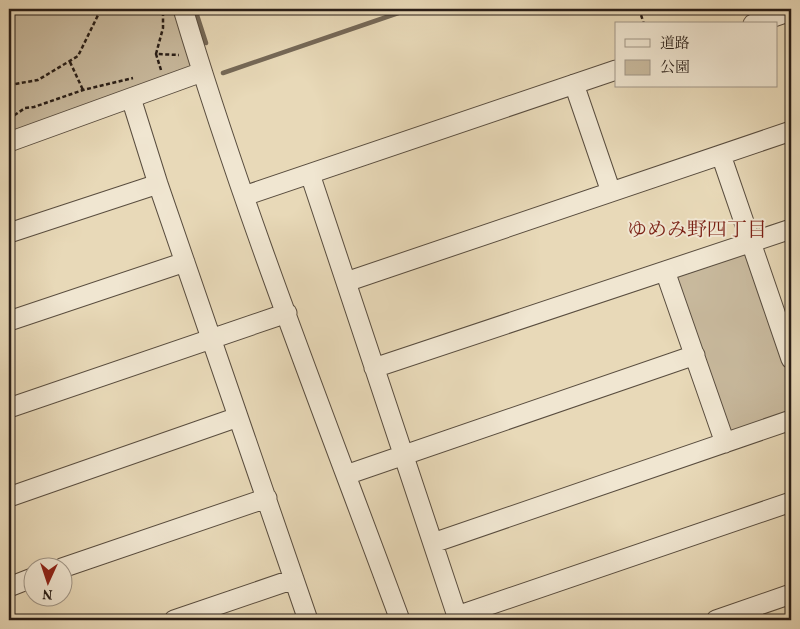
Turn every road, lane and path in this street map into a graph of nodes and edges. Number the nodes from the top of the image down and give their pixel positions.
1 (101, 9) edge
2 (163, 9) edge
3 (183, 9) edge
4 (639, 9) edge
5 (791, 11) edge
6 (643, 22) edge
7 (759, 22) edge
8 (156, 54) junction
9 (70, 61) junction
10 (200, 66) junction
11 (615, 70) edge
12 (133, 78) dead end
13 (574, 84) junction
14 (9, 85) edge
15 (166, 86) junction
16 (83, 90) junction
17 (131, 98) junction
18 (9, 119) edge
19 (791, 131) edge
20 (9, 142) edge
21 (721, 155) junction
22 (310, 174) junction
23 (158, 184) junction
24 (611, 192) junction
25 (244, 196) junction
26 (791, 229) edge
27 (9, 233) edge
28 (751, 242) junction
29 (185, 262) junction
30 (665, 271) junction
31 (346, 282) junction
32 (287, 313) junction
33 (9, 320) edge
34 (785, 323) edge
35 (212, 338) junction
36 (695, 355) junction
37 (791, 359) edge
38 (374, 368) junction
39 (9, 408) edge
40 (238, 417) junction
41 (791, 420) edge
42 (725, 443) junction
43 (404, 455) junction
44 (346, 475) junction
45 (9, 497) edge
46 (267, 498) junction
47 (791, 502) edge
48 (433, 543) junction
49 (72, 565) edge
50 (294, 579) junction
51 (22, 582) edge
52 (9, 587) edge
53 (791, 594) edge
54 (174, 620) edge
55 (308, 620) edge
56 (400, 620) edge
57 (716, 620) edge

1 - 9 path
2 - 8 path
3 - 10 street
4 - 6 path
5 - 7 street
8 - 10 path
8 - 15 path
9 - 14 path
9 - 16 path
10 - 15 street
10 - 25 street
11 - 13 street
12 - 16 path
13 - 22 street
13 - 24 street
15 - 17 street
16 - 18 path
17 - 20 street
17 - 23 street
19 - 21 street
21 - 24 street
21 - 28 street
22 - 25 street
22 - 31 street
23 - 27 street
23 - 29 street
24 - 31 street
25 - 32 street
26 - 28 street
28 - 30 street
28 - 34 street
29 - 33 street
29 - 35 street
30 - 36 street
30 - 38 street
31 - 38 street
32 - 35 street
32 - 44 street
34 - 37 street
35 - 39 street
35 - 40 street
36 - 42 street
36 - 43 street
38 - 43 street
40 - 45 street
40 - 46 street
41 - 42 street
42 - 48 street
43 - 44 street
43 - 48 street
44 - 56 street
46 - 49 street
46 - 50 street
47 - 48 street
50 - 54 street
50 - 55 street
51 - 52 street
53 - 57 street

